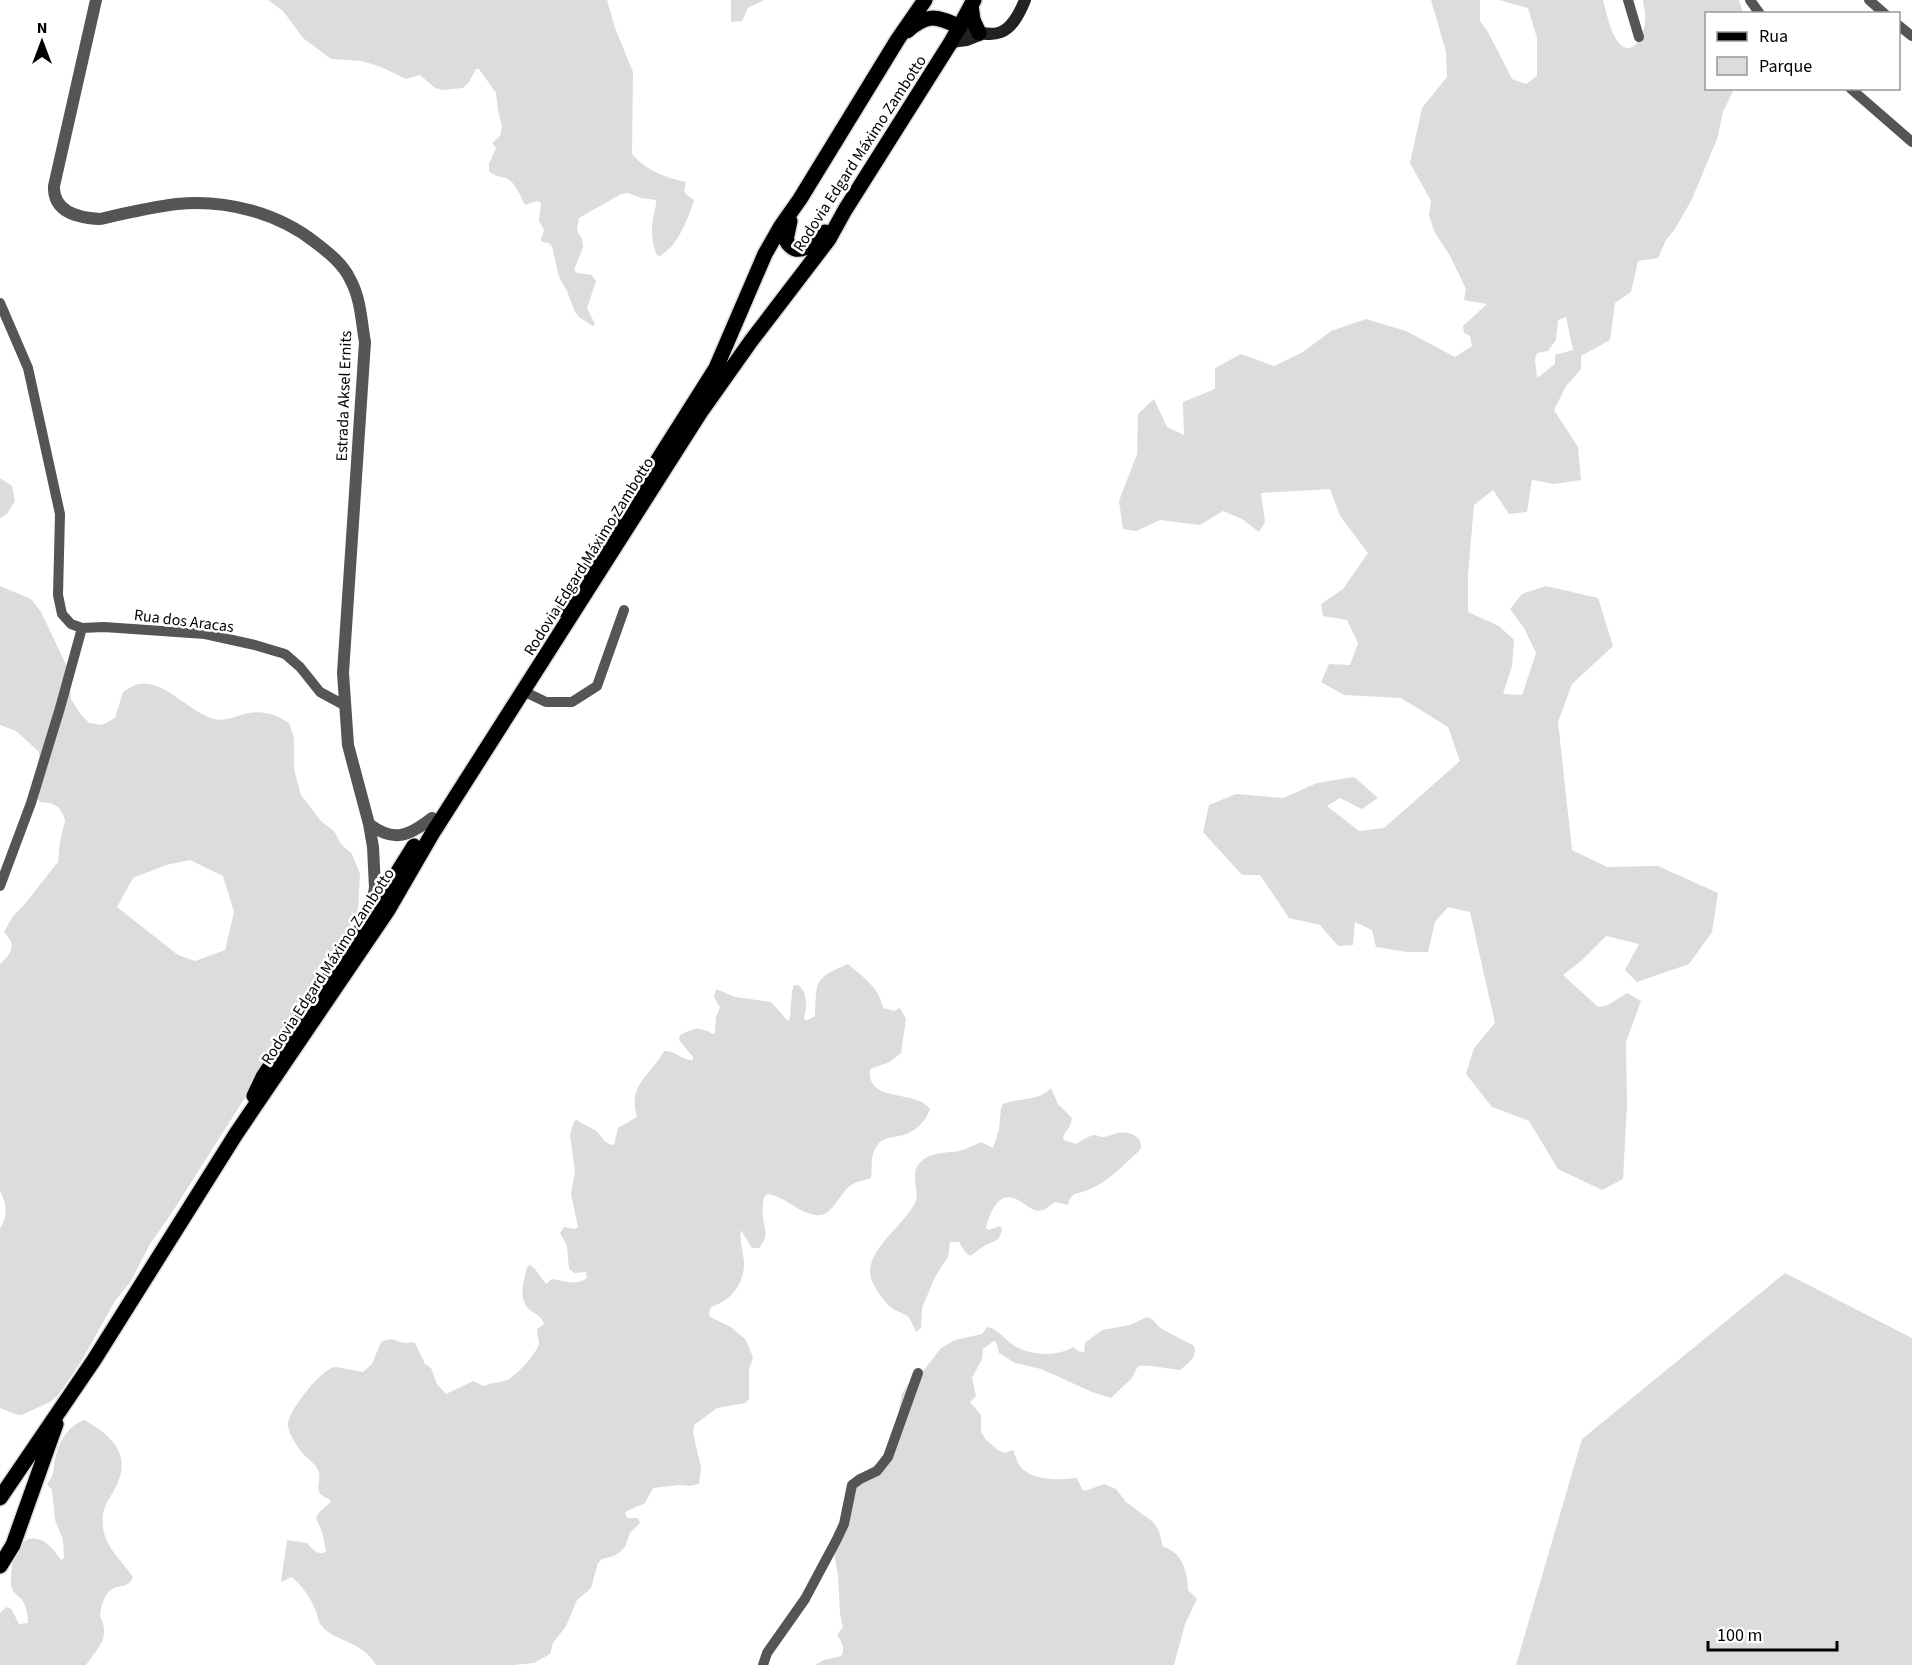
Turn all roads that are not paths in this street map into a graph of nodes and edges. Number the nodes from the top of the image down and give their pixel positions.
1 (96, 0) edge
2 (925, 0) edge
3 (1025, 0) edge
4 (1628, 0) edge
5 (1869, 0) edge
6 (973, 2) edge
7 (1883, 12) edge
8 (1900, 26) edge
9 (960, 27) junction
10 (980, 34) junction
11 (1912, 36) edge
12 (1639, 37) dead end
13 (898, 39) junction
14 (951, 42) junction
15 (1852, 90) edge
16 (1912, 142) edge
17 (800, 199) junction
18 (845, 210) junction
19 (0, 303) edge
20 (624, 610) dead end
21 (76, 626) junction
22 (523, 691) junction
23 (344, 705) junction
24 (432, 818) junction
25 (369, 824) junction
26 (0, 886) edge
27 (369, 918) junction
28 (236, 1134) junction
29 (918, 1373) dead end
30 (63, 1404) junction
31 (0, 1498) edge
32 (0, 1566) edge
33 (763, 1665) edge

1 - 23 street, Estrada Aksel Ernits
2 - 13 main road, Rodovia Edgard Máximo Zambotto
3 - 10 main road
4 - 12 street
5 - 7 street
6 - 9 main road, Rodovia Edgard Máximo Zambotto
6 - 10 main road
8 - 11 street
9 - 10 main road
9 - 13 main road
9 - 14 main road, Rodovia Edgard Máximo Zambotto
10 - 14 main road
13 - 17 main road, Rodovia Edgard Máximo Zambotto
14 - 18 main road, Rodovia Edgard Máximo Zambotto
15 - 16 street
17 - 18 main road
17 - 24 main road, Rodovia Edgard Máximo Zambotto
18 - 22 main road, Rodovia Edgard Máximo Zambotto
19 - 21 street
20 - 22 street
21 - 23 street, Rua dos Aracas
21 - 26 street
22 - 28 main road, Rodovia Edgard Máximo Zambotto
23 - 25 street, Estrada Aksel Ernits
24 - 25 street
24 - 27 main road, Rodovia Edgard Máximo Zambotto
25 - 27 street, Estrada Aksel Ernits
27 - 28 main road, Rodovia Edgard Máximo Zambotto
28 - 30 main road, Rodovia Edgard Máximo Zambotto
29 - 33 street
30 - 31 main road, Rodovia Edgard Máximo Zambotto
30 - 32 main road

